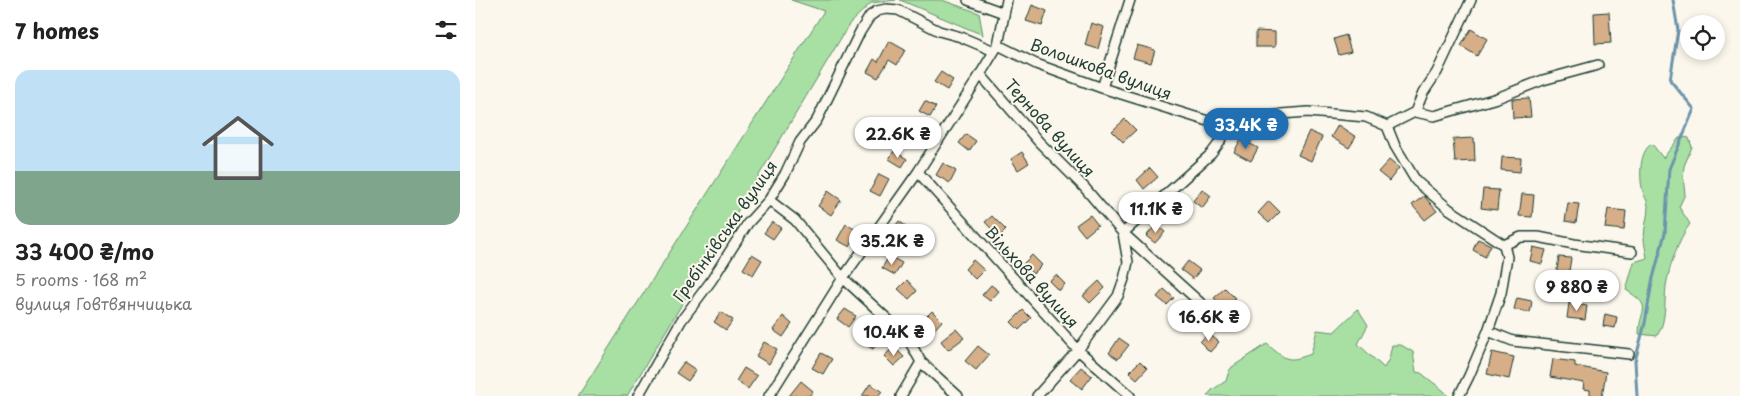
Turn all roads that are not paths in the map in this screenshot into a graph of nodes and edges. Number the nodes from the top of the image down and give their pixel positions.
1 (968, 0) edge
2 (1007, 0) edge
3 (1130, 0) edge
4 (1471, 0) edge
5 (1004, 13) junction
6 (996, 48) junction
7 (1598, 65) dead end
8 (980, 74) junction
9 (1102, 88) junction
10 (1415, 112) junction
11 (1224, 126) junction
12 (1387, 126) junction
13 (918, 172) junction
14 (769, 200) junction
15 (1123, 233) junction
16 (1504, 244) junction
17 (1632, 252) dead end
18 (843, 278) junction
19 (1205, 307) dead end
20 (1488, 331) junction
21 (1078, 350) junction
22 (1629, 354) dead end
23 (921, 362) junction
24 (638, 396) edge
25 (769, 396) edge
26 (901, 396) edge
27 (958, 396) edge
28 (1037, 396) edge
29 (1130, 396) edge
30 (1459, 396) edge

1 - 5 street
2 - 5 street
3 - 9 street
4 - 10 street
5 - 6 street
6 - 8 street
6 - 9 street, Волошкова вулиця
6 - 14 street, Гребінківська вулиця
7 - 10 street
8 - 13 street
8 - 15 street, Тернова вулиця
9 - 11 street, Волошкова вулиця
10 - 12 street
11 - 12 street
11 - 15 street
12 - 16 street
13 - 18 street
13 - 21 street, Вільхова вулиця
14 - 18 street
14 - 24 street, Гребінківська вулиця
15 - 19 street, Тернова вулиця
15 - 21 street
16 - 17 street
16 - 20 street
18 - 23 street
18 - 25 street
20 - 22 street
20 - 30 street
21 - 28 street
21 - 29 street, Вільхова вулиця
23 - 26 street
23 - 27 street

